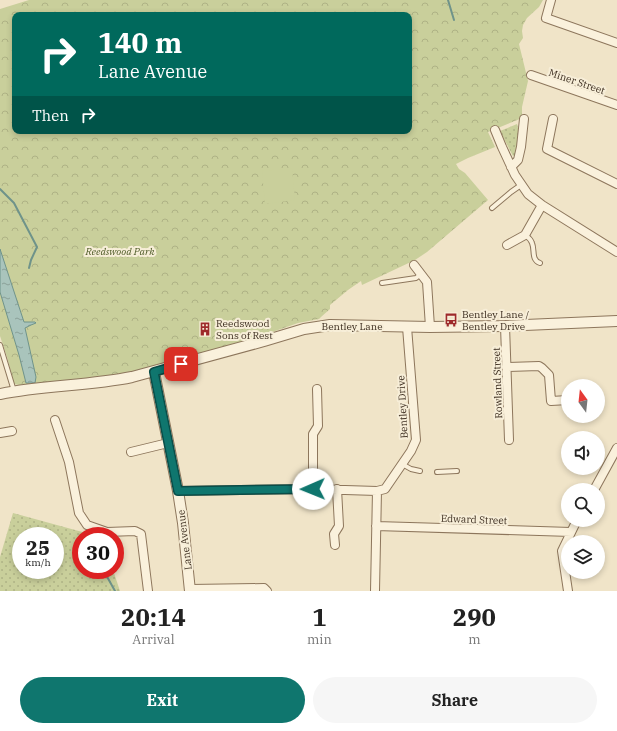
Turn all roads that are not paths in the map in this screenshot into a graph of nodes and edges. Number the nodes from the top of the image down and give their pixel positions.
1 (551, 0) edge
2 (617, 43) edge
3 (531, 75) dead end
4 (617, 105) edge
5 (524, 119) dead end
6 (554, 119) dead end
7 (495, 130) dead end
8 (511, 167) junction
9 (522, 184) junction
10 (617, 184) edge
11 (542, 205) junction
12 (492, 208) dead end
13 (525, 235) junction
14 (507, 244) dead end
15 (617, 252) edge
16 (540, 263) dead end
17 (414, 265) dead end
18 (421, 274) junction
19 (382, 283) dead end
20 (617, 322) edge
21 (505, 326) junction
22 (407, 327) junction
23 (430, 327) junction
24 (0, 345) edge
25 (506, 367) junction
26 (154, 372) junction
27 (317, 389) dead end
28 (16, 390) junction
29 (0, 394) edge
30 (561, 400) edge
31 (55, 420) dead end
32 (12, 430) dead end
33 (0, 433) edge
34 (509, 440) dead end
35 (168, 443) junction
36 (617, 448) edge
37 (131, 452) dead end
38 (402, 464) junction
39 (420, 471) dead end
40 (457, 471) dead end
41 (437, 472) dead end
42 (598, 483) edge
43 (313, 489) junction
44 (337, 489) junction
45 (377, 490) junction
46 (178, 491) junction
47 (376, 526) junction
48 (574, 527) edge
49 (571, 532) junction
50 (335, 545) dead end
51 (190, 590) edge
52 (148, 591) edge
53 (267, 591) edge
54 (375, 591) edge
55 (568, 591) edge

1 - 2 street
3 - 4 street, Miner Street
5 - 8 street
6 - 10 street
7 - 8 street
8 - 9 street
9 - 11 street
9 - 12 lane
11 - 13 street
11 - 15 street
13 - 14 street
13 - 16 lane
17 - 18 street
18 - 19 lane
18 - 23 street
20 - 21 street, Bentley Lane
21 - 23 street, Bentley Lane
21 - 25 street, Rowland Street
22 - 23 street, Bentley Lane
22 - 26 street, Bentley Lane
22 - 38 street, Bentley Drive
24 - 28 lane
25 - 30 street
25 - 34 street, Rowland Street
26 - 28 street, Bentley Lane
26 - 35 street, Lane Avenue
27 - 43 street
28 - 29 street, Bentley Lane
31 - 52 street
32 - 33 street
35 - 37 street
35 - 46 street, Lane Avenue
36 - 42 street
38 - 39 lane
38 - 45 street, Bentley Drive
40 - 41 lane
43 - 44 street
43 - 46 street
44 - 45 street
44 - 50 street
45 - 47 street
46 - 51 street, Lane Avenue
47 - 49 street, Edward Street
47 - 54 street
48 - 49 street
49 - 55 street
51 - 53 street

